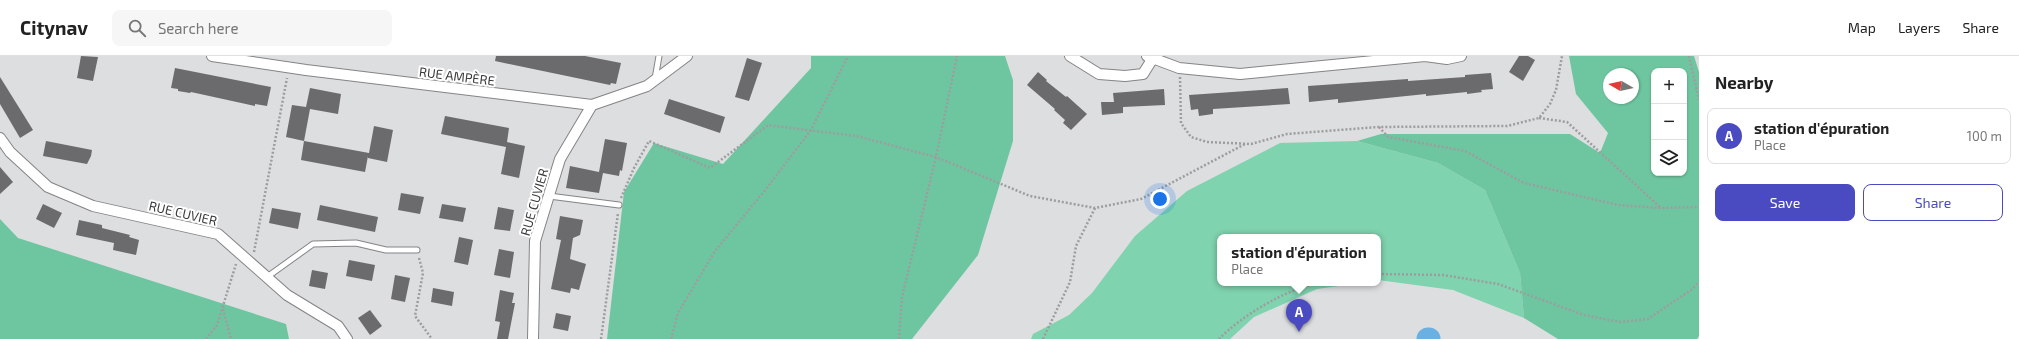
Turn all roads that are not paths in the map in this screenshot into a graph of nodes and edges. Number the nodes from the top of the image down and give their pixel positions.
1 (212, 56) edge
2 (659, 56) edge
3 (687, 56) edge
4 (1070, 56) edge
5 (1425, 56) edge
6 (1461, 56) edge
7 (1150, 57) edge
8 (1380, 59) edge
9 (655, 80) junction
10 (592, 105) junction
11 (0, 138) edge
12 (549, 196) junction
13 (619, 205) road end
14 (417, 250) road end
15 (267, 277) junction
16 (347, 339) edge
17 (533, 339) edge

1 - 10 street, RUE AMPÈRE
2 - 9 lane
3 - 9 street, RUE AMPÈRE
4 - 7 street
5 - 6 street
5 - 8 street
7 - 8 street
9 - 10 street, RUE AMPÈRE
10 - 12 street, RUE CUVIER
11 - 15 street, RUE CUVIER
12 - 13 lane
12 - 17 street, RUE CUVIER
14 - 15 lane
15 - 16 street, RUE CUVIER

